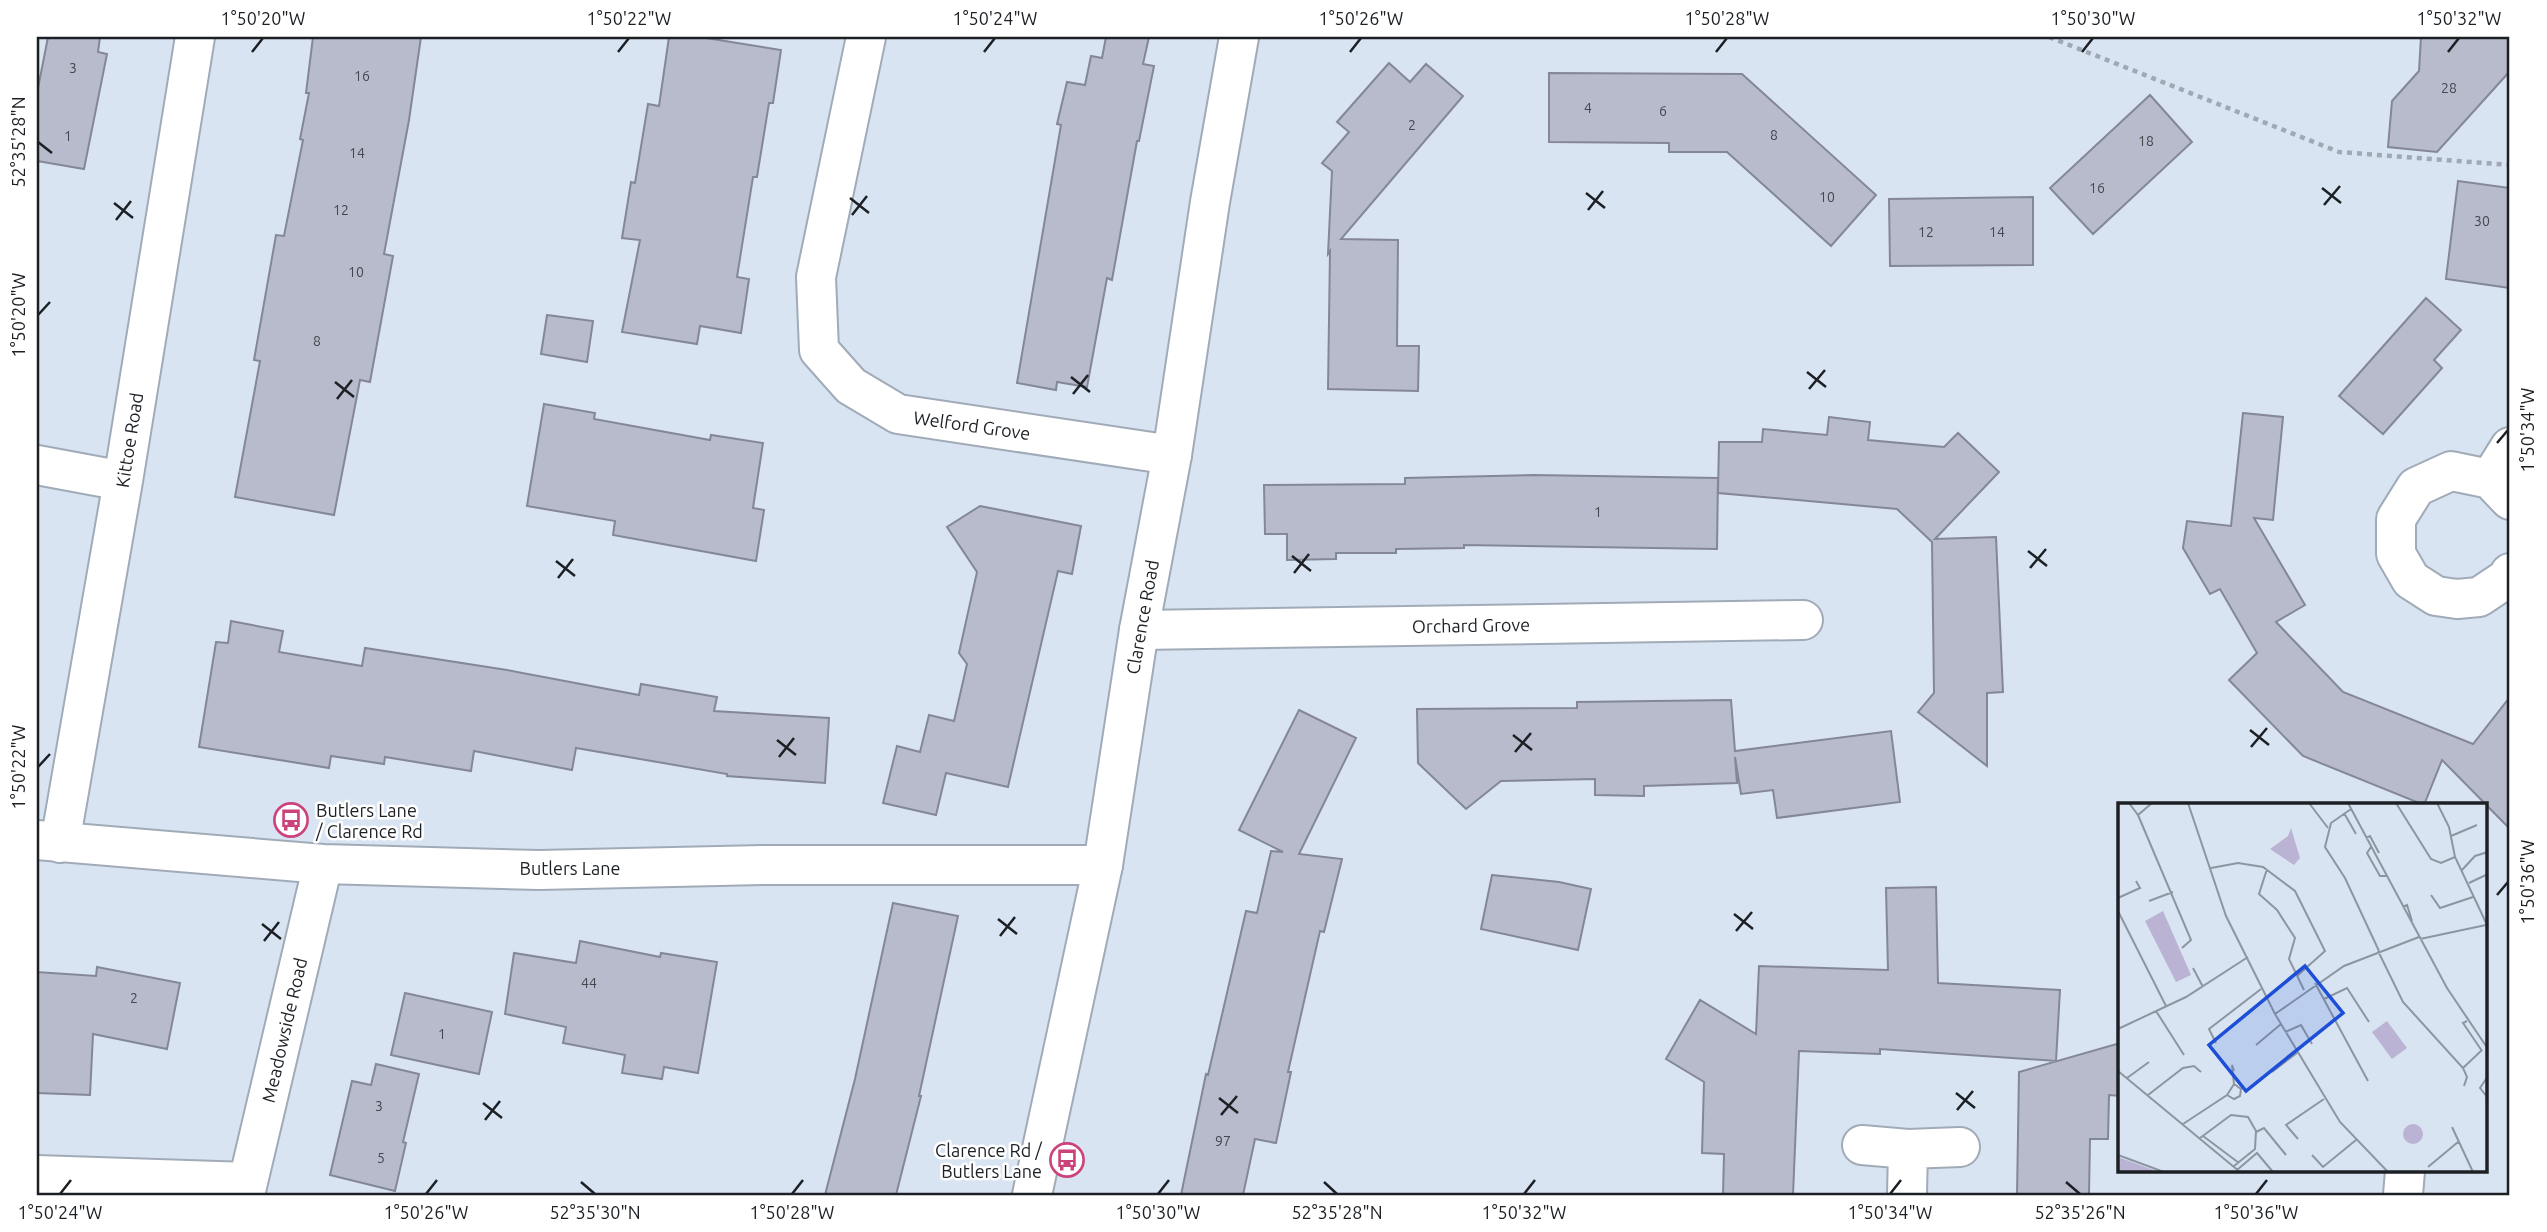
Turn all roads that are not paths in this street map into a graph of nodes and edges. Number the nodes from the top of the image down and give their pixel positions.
1 (195, 37) edge
2 (866, 37) edge
3 (1239, 37) edge
4 (2510, 447) edge
5 (1172, 455) junction
6 (37, 465) edge
7 (123, 481) junction
8 (2500, 489) edge
9 (2510, 573) edge
10 (1803, 620) dead end
11 (1139, 630) junction
12 (48, 841) edge
13 (323, 864) junction
14 (1103, 865) junction
15 (1862, 1145) dead end
16 (1960, 1147) dead end
17 (1908, 1149) junction
18 (2405, 1172) edge
19 (37, 1175) edge
20 (246, 1189) edge
21 (1032, 1195) edge
22 (1907, 1195) edge
23 (2403, 1195) edge

1 - 7 street, Kittoe Road
2 - 5 street, Welford Grove
3 - 5 street, Clarence Road
4 - 8 street
5 - 11 street, Clarence Road
6 - 7 street
7 - 12 street, Kittoe Road
8 - 9 street
10 - 11 street, Orchard Grove
11 - 14 street, Clarence Road
12 - 13 street, Butlers Lane
13 - 14 street, Butlers Lane
13 - 20 street, Meadowside Road
14 - 21 street, Clarence Road
15 - 17 street
16 - 17 street
17 - 22 street
18 - 23 street
19 - 20 street

